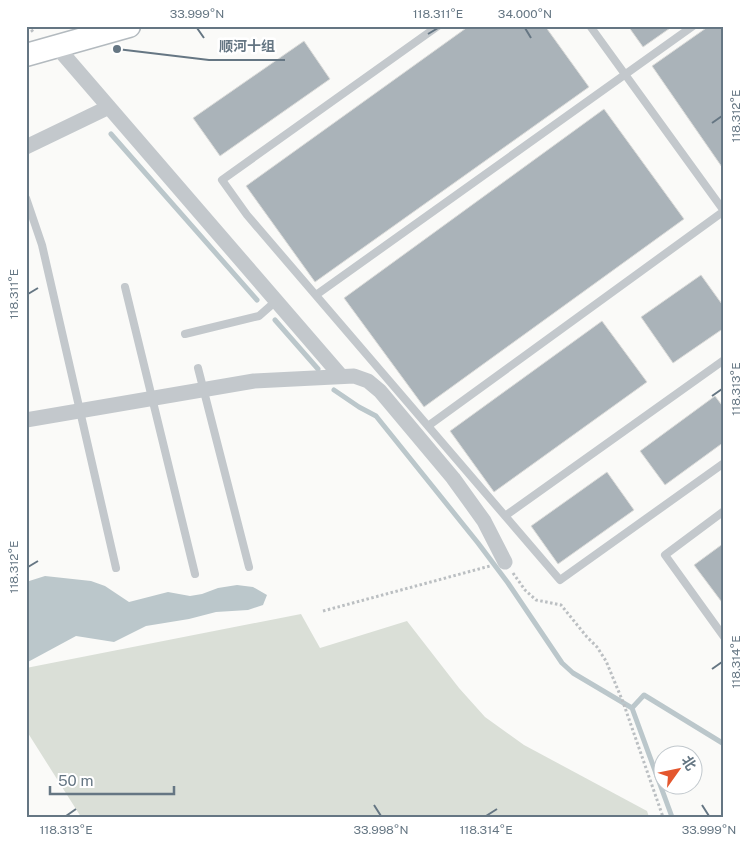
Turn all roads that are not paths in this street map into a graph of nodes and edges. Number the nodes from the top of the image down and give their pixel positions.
1 (129, 26) edge
2 (438, 26) edge
3 (590, 26) edge
4 (693, 26) edge
5 (57, 47) junction
6 (26, 56) edge
7 (625, 74) junction
8 (109, 107) junction
9 (26, 147) edge
10 (26, 198) edge
11 (724, 211) edge
12 (125, 287) dead end
13 (316, 295) junction
14 (276, 301) junction
15 (185, 334) dead end
16 (724, 360) edge
17 (198, 368) dead end
18 (341, 376) junction
19 (204, 390) junction
20 (152, 398) junction
21 (80, 411) junction
22 (26, 420) edge
23 (428, 426) junction
24 (724, 463) edge
25 (724, 511) edge
26 (505, 516) junction
27 (504, 562) road end
28 (249, 567) dead end
29 (116, 568) dead end
30 (195, 574) dead end
31 (724, 637) edge

1 - 5 street
2 - 13 lane
3 - 7 lane
4 - 7 lane
5 - 6 street
5 - 8 street
7 - 11 lane
7 - 13 lane
8 - 9 street
8 - 14 street
10 - 21 lane
11 - 23 lane
12 - 20 lane
13 - 23 lane
14 - 15 lane
14 - 18 street
16 - 26 lane
17 - 19 lane
18 - 19 street
18 - 27 street
19 - 20 street
19 - 28 lane
20 - 21 street
20 - 30 lane
21 - 22 street
21 - 29 lane
23 - 26 lane
24 - 26 lane
25 - 31 lane

